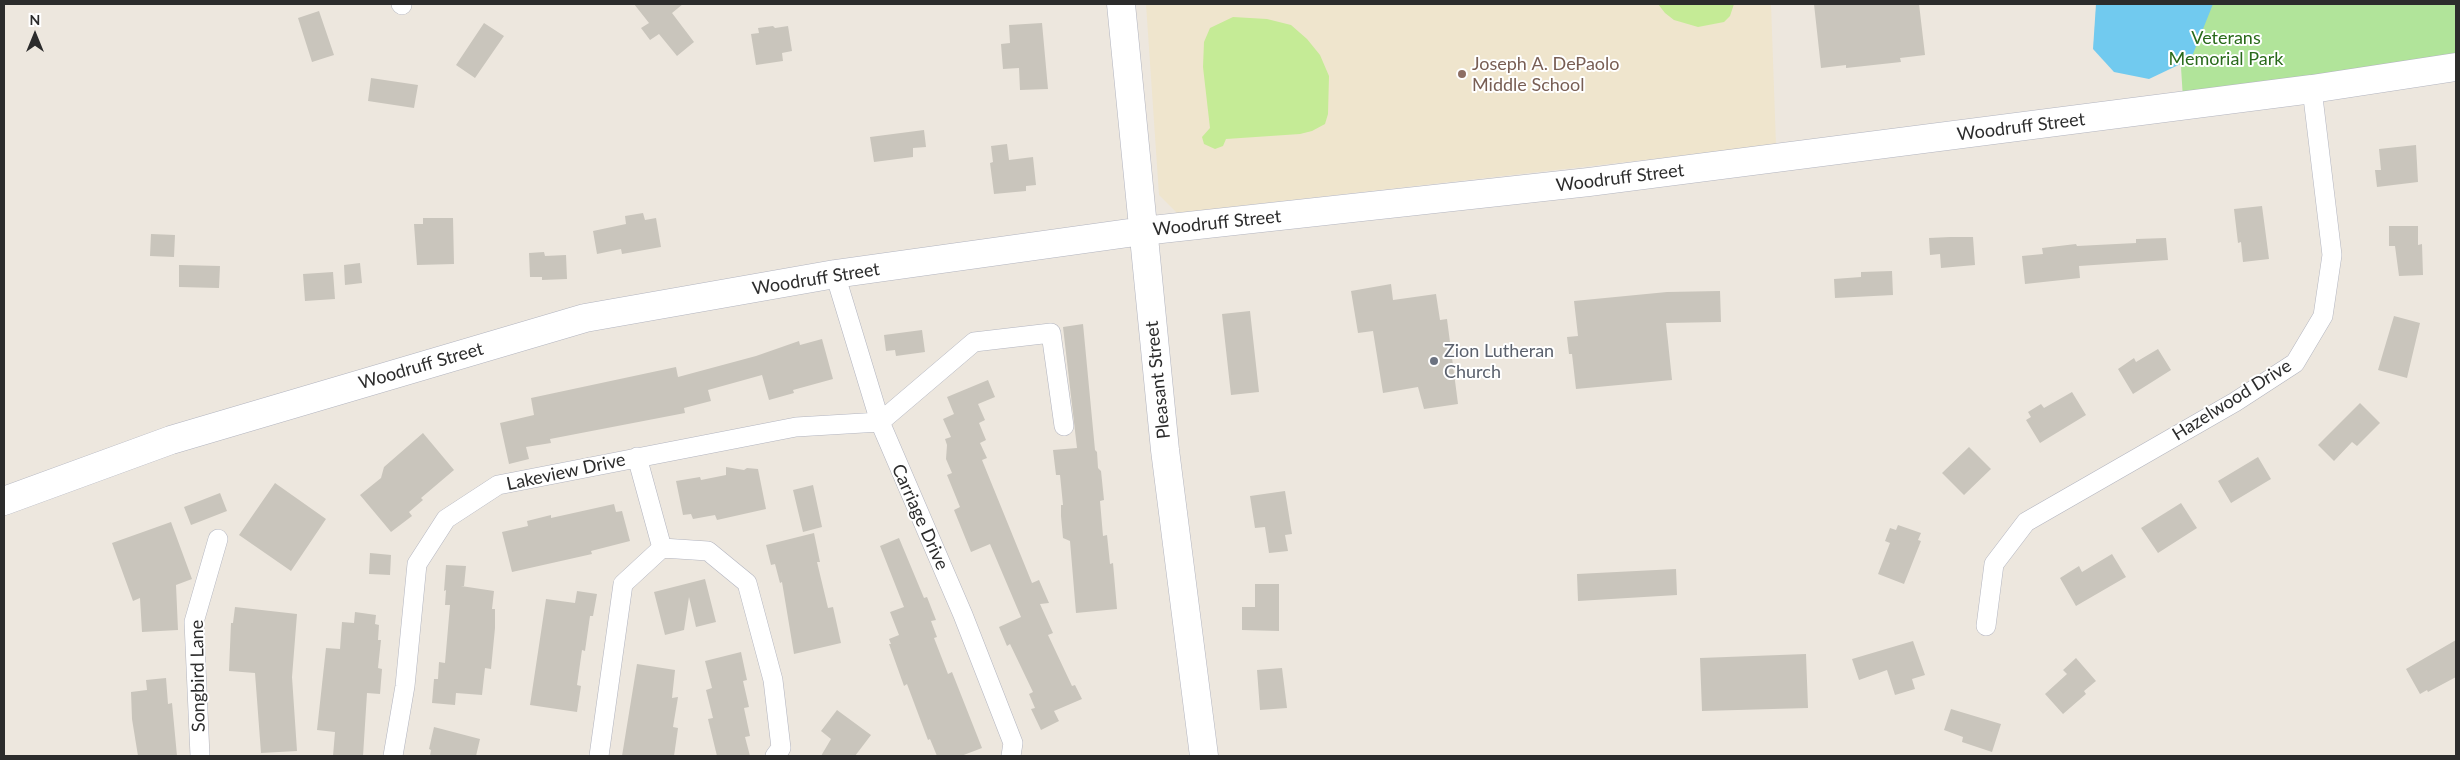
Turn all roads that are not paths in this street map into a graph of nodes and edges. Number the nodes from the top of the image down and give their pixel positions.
1 (1121, 4) edge
2 (2456, 67) edge
3 (2312, 89) junction
4 (1143, 231) junction
5 (835, 274) junction
6 (880, 422) junction
7 (1064, 426) dead end
8 (637, 457) junction
9 (4, 501) edge
10 (218, 539) dead end
11 (662, 548) junction
12 (1986, 626) dead end
13 (200, 756) edge
14 (393, 756) edge
15 (599, 756) edge
16 (775, 756) edge
17 (1011, 756) edge
18 (1204, 756) edge

1 - 4 street, Pleasant Street
2 - 3 street, Woodruff Street
3 - 4 street, Woodruff Street
3 - 12 street, Hazelwood Drive
4 - 5 street, Woodruff Street
4 - 18 street, Pleasant Street
5 - 6 street, Carriage Drive
5 - 9 street, Woodruff Street
6 - 7 street
6 - 8 street, Lakeview Drive
6 - 17 street, Carriage Drive
8 - 11 street
8 - 14 street, Lakeview Drive
10 - 13 street, Songbird Lane
11 - 15 street
11 - 16 street

